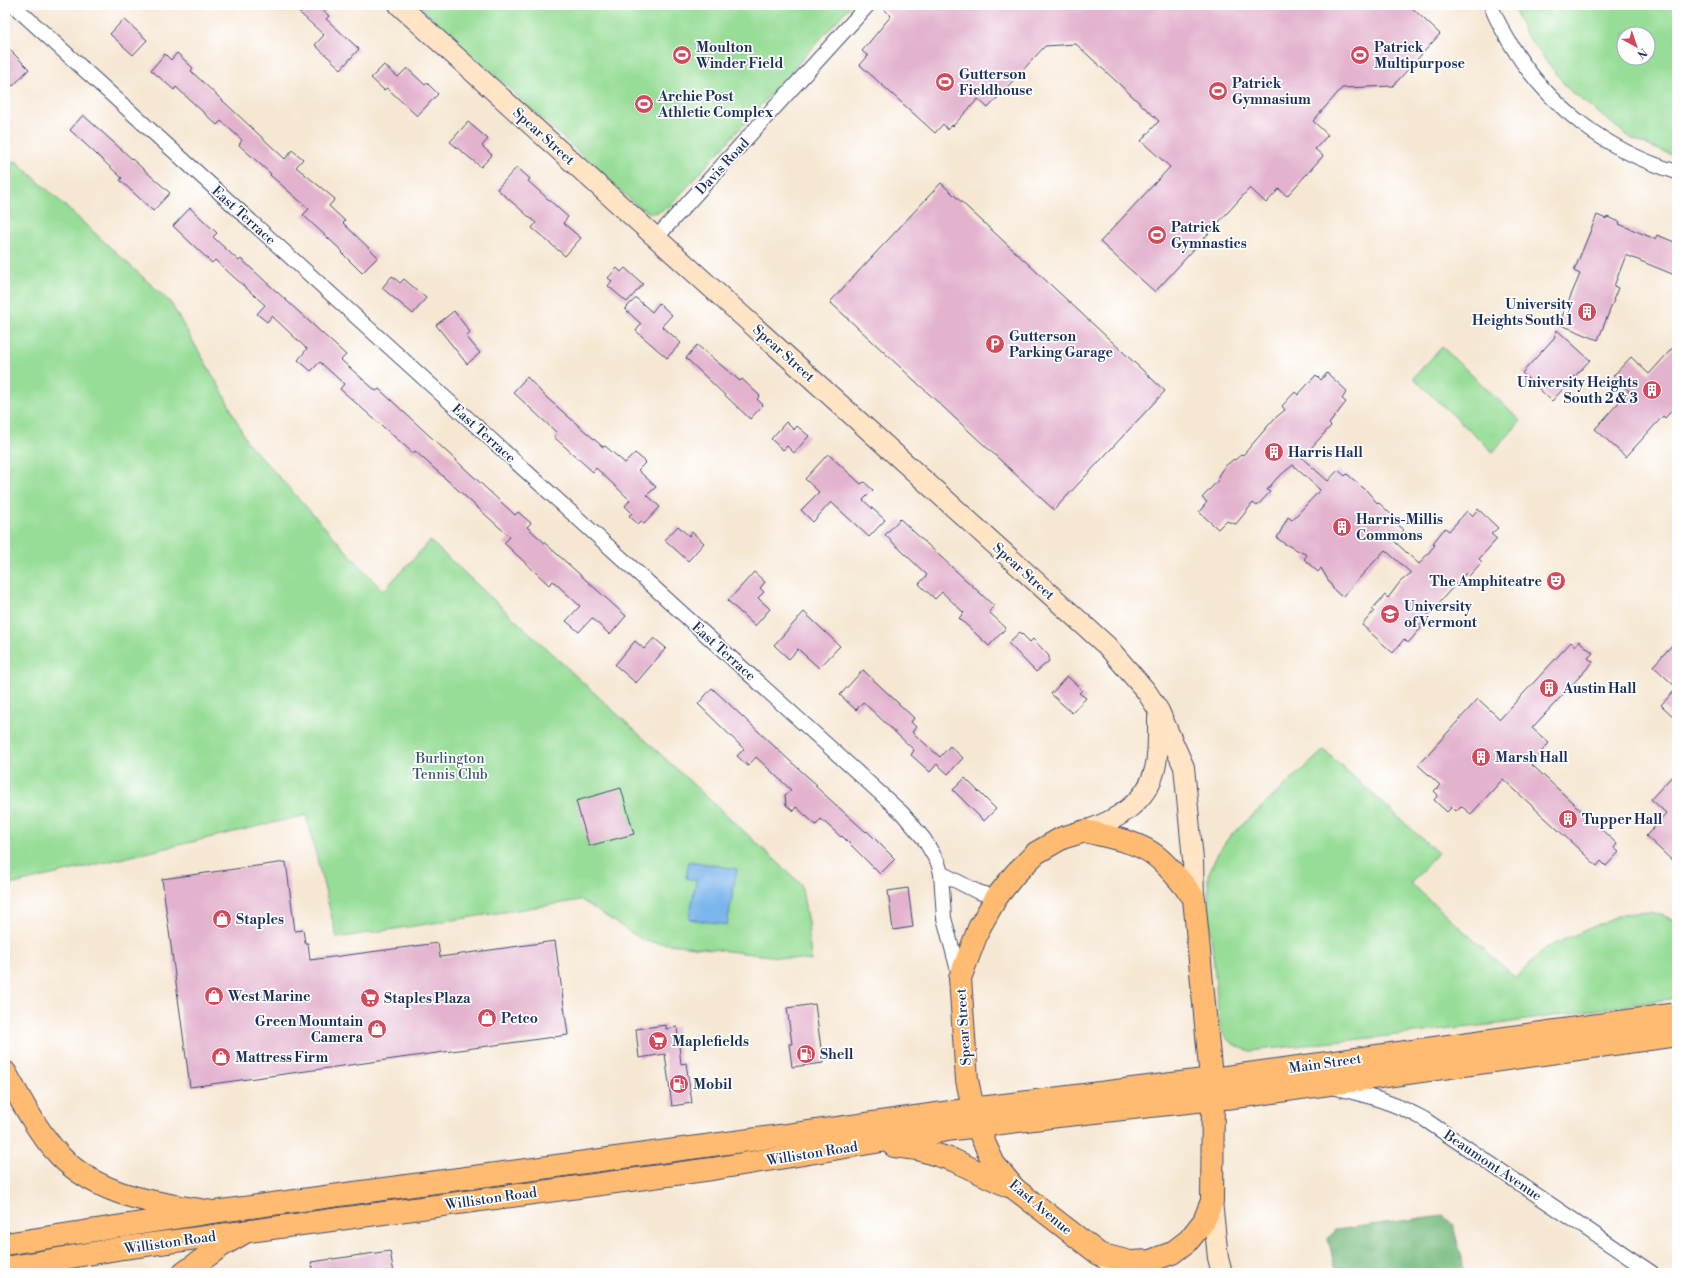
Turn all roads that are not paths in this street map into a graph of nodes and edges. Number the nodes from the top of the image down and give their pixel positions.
1 (13, 5) edge
2 (399, 5) edge
3 (868, 5) edge
4 (1490, 5) edge
5 (1677, 172) edge
6 (656, 238) junction
7 (1158, 711) junction
8 (1085, 831) junction
9 (941, 873) junction
10 (996, 898) junction
11 (1194, 898) junction
12 (960, 978) junction
13 (1677, 1014) edge
14 (1677, 1035) edge
15 (5, 1072) edge
16 (1320, 1085) junction
17 (1212, 1089) junction
18 (974, 1118) junction
19 (876, 1143) junction
20 (1015, 1189) junction
21 (1212, 1201) junction
22 (214, 1212) junction
23 (247, 1231) junction
24 (5, 1244) edge
25 (1098, 1254) junction
26 (5, 1268) edge
27 (184, 1273) edge
28 (1123, 1273) edge
29 (1222, 1273) edge
30 (1652, 1273) edge

1 - 9 street, East Terrace
2 - 6 main road, Spear Street
3 - 6 street, Davis Road
4 - 5 street
6 - 7 main road, Spear Street
7 - 8 main road, Spear Street
7 - 11 main road, Spear Street
8 - 10 main road, Spear Street
8 - 11 main road
9 - 10 street
9 - 12 street, East Terrace
10 - 12 main road, Spear Street
11 - 17 main road, Spear Street
12 - 18 main road, Spear Street
13 - 17 main road, Main Street
14 - 16 main road, Main Street
15 - 22 main road
16 - 17 main road, Main Street
16 - 30 street, Beaumont Avenue
17 - 18 main road, Main Street
17 - 21 main road, East Avenue
18 - 19 main road, Williston Road
18 - 20 main road, East Avenue
18 - 22 main road, Williston Road
19 - 20 main road
19 - 23 main road, Williston Road
20 - 25 main road, East Avenue
21 - 25 main road, East Avenue
21 - 29 main road, East Avenue
22 - 24 main road, Williston Road
23 - 26 main road, Williston Road
23 - 27 main road
25 - 28 main road, East Avenue

